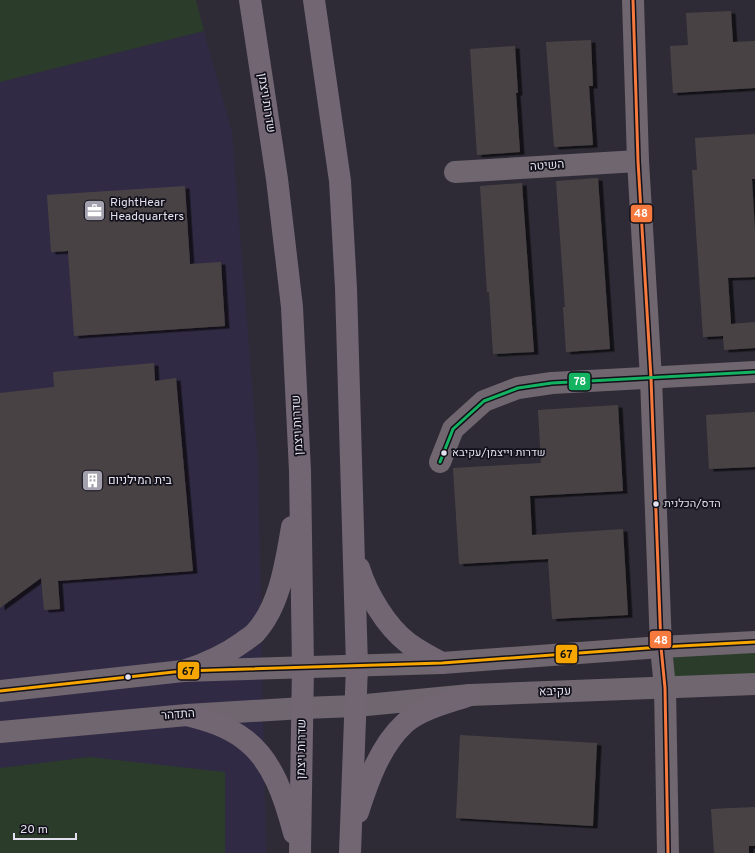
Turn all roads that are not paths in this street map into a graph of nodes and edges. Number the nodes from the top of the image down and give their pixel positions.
1 (250, 0) edge
2 (314, 0) edge
3 (633, 0) edge
4 (638, 161) junction
5 (455, 172) dead end
6 (755, 372) edge
7 (651, 378) junction
8 (440, 462) dead end
9 (300, 471) junction
10 (354, 554) junction
11 (755, 642) edge
12 (661, 647) junction
13 (442, 663) junction
14 (357, 666) junction
15 (303, 668) junction
16 (183, 671) junction
17 (755, 684) edge
18 (665, 688) junction
19 (0, 691) edge
20 (470, 695) junction
21 (356, 706) junction
22 (303, 708) junction
23 (187, 714) junction
24 (0, 732) edge
25 (350, 844) edge
26 (299, 853) edge
27 (668, 853) edge

1 - 9 main road, שדרות ויצמן
2 - 10 main road
3 - 4 street
4 - 5 street, השיטה
4 - 7 street
6 - 7 street
7 - 8 street
7 - 12 street
9 - 15 main road, שדרות ויצמן
9 - 16 main road
10 - 13 main road
10 - 14 main road
11 - 12 street
12 - 13 street
12 - 18 street
13 - 14 street
14 - 15 street
14 - 21 main road
15 - 16 street
15 - 22 main road, שדרות ויצמן
16 - 19 street
17 - 18 street, עקיבא
18 - 20 street, עקיבא
18 - 27 street
20 - 21 street, עקיבא
20 - 25 main road
21 - 22 street, התדהר
21 - 25 main road
22 - 23 street, התדהר
22 - 26 main road, שדרות ויצמן
23 - 24 street, התדהר
23 - 26 main road

